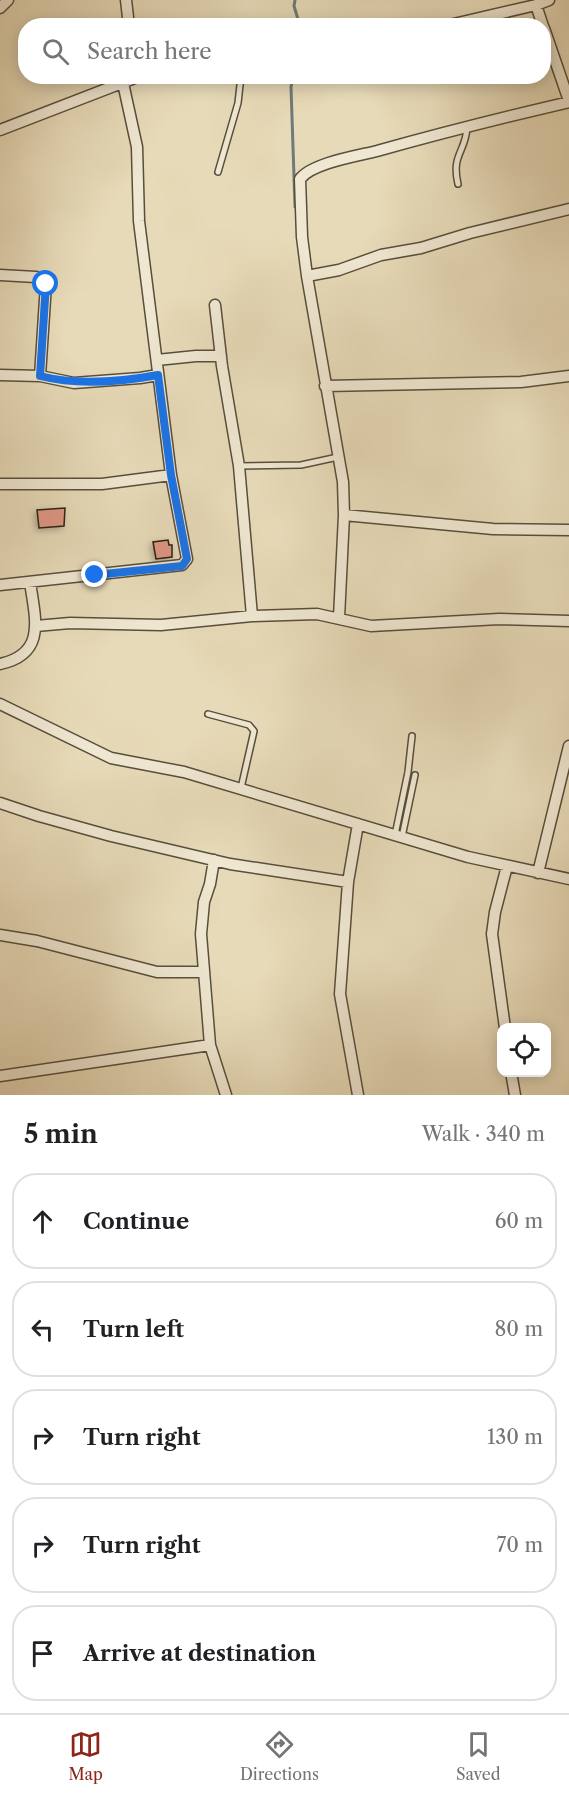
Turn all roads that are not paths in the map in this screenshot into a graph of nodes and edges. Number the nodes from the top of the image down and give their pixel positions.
1 (8, 0) edge
2 (126, 0) edge
3 (549, 0) edge
4 (536, 5) junction
5 (0, 8) edge
6 (128, 18) edge
7 (480, 18) edge
8 (540, 18) edge
9 (551, 50) edge
10 (120, 84) edge
11 (123, 84) edge
12 (240, 84) edge
13 (569, 101) edge
14 (467, 127) junction
15 (0, 130) edge
16 (218, 172) dead end
17 (458, 184) dead end
18 (569, 209) edge
19 (0, 275) edge
20 (307, 276) junction
21 (215, 305) dead end
22 (221, 356) junction
23 (157, 360) junction
24 (0, 375) edge
25 (158, 375) junction
26 (40, 376) junction
27 (569, 376) edge
28 (325, 386) junction
29 (338, 457) junction
30 (239, 466) junction
31 (171, 475) junction
32 (0, 484) edge
33 (344, 515) junction
34 (569, 530) edge
35 (30, 582) junction
36 (0, 585) edge
37 (252, 616) junction
38 (339, 618) junction
39 (569, 621) edge
40 (36, 626) junction
41 (0, 664) edge
42 (0, 704) edge
43 (208, 714) dead end
44 (412, 736) dead end
45 (569, 746) edge
46 (415, 775) dead end
47 (241, 788) junction
48 (0, 803) edge
49 (358, 824) junction
50 (398, 836) junction
51 (214, 860) junction
52 (507, 866) junction
53 (538, 873) junction
54 (569, 879) edge
55 (348, 882) junction
56 (0, 935) edge
57 (204, 972) junction
58 (505, 1023) edge
59 (210, 1045) junction
60 (0, 1076) edge
61 (513, 1077) edge
62 (226, 1095) edge
63 (358, 1095) edge
64 (515, 1095) edge

1 - 5 street
2 - 6 street
3 - 4 street
4 - 7 street
4 - 8 street
9 - 13 street
10 - 15 street
11 - 23 street
12 - 16 lane
13 - 14 street
14 - 17 lane
14 - 20 street
18 - 20 street
19 - 26 street
20 - 28 street
21 - 22 street
22 - 23 street
22 - 30 street
23 - 25 street
24 - 26 street
25 - 26 street
25 - 31 street
27 - 28 street
28 - 29 street
29 - 30 lane
29 - 33 street
30 - 37 street
31 - 32 street
31 - 35 street
33 - 34 street
33 - 38 street
35 - 36 street
35 - 40 street
37 - 38 street
37 - 40 street
38 - 39 street
40 - 41 street
42 - 47 street
43 - 47 lane
44 - 50 lane
45 - 53 street
46 - 50 lane
47 - 49 street
48 - 51 street
49 - 50 street
49 - 55 street
50 - 52 street
51 - 55 street
51 - 57 street
52 - 53 street
52 - 58 street
53 - 54 street
55 - 63 street
56 - 57 street
57 - 59 street
59 - 60 street
59 - 62 street
61 - 64 street

